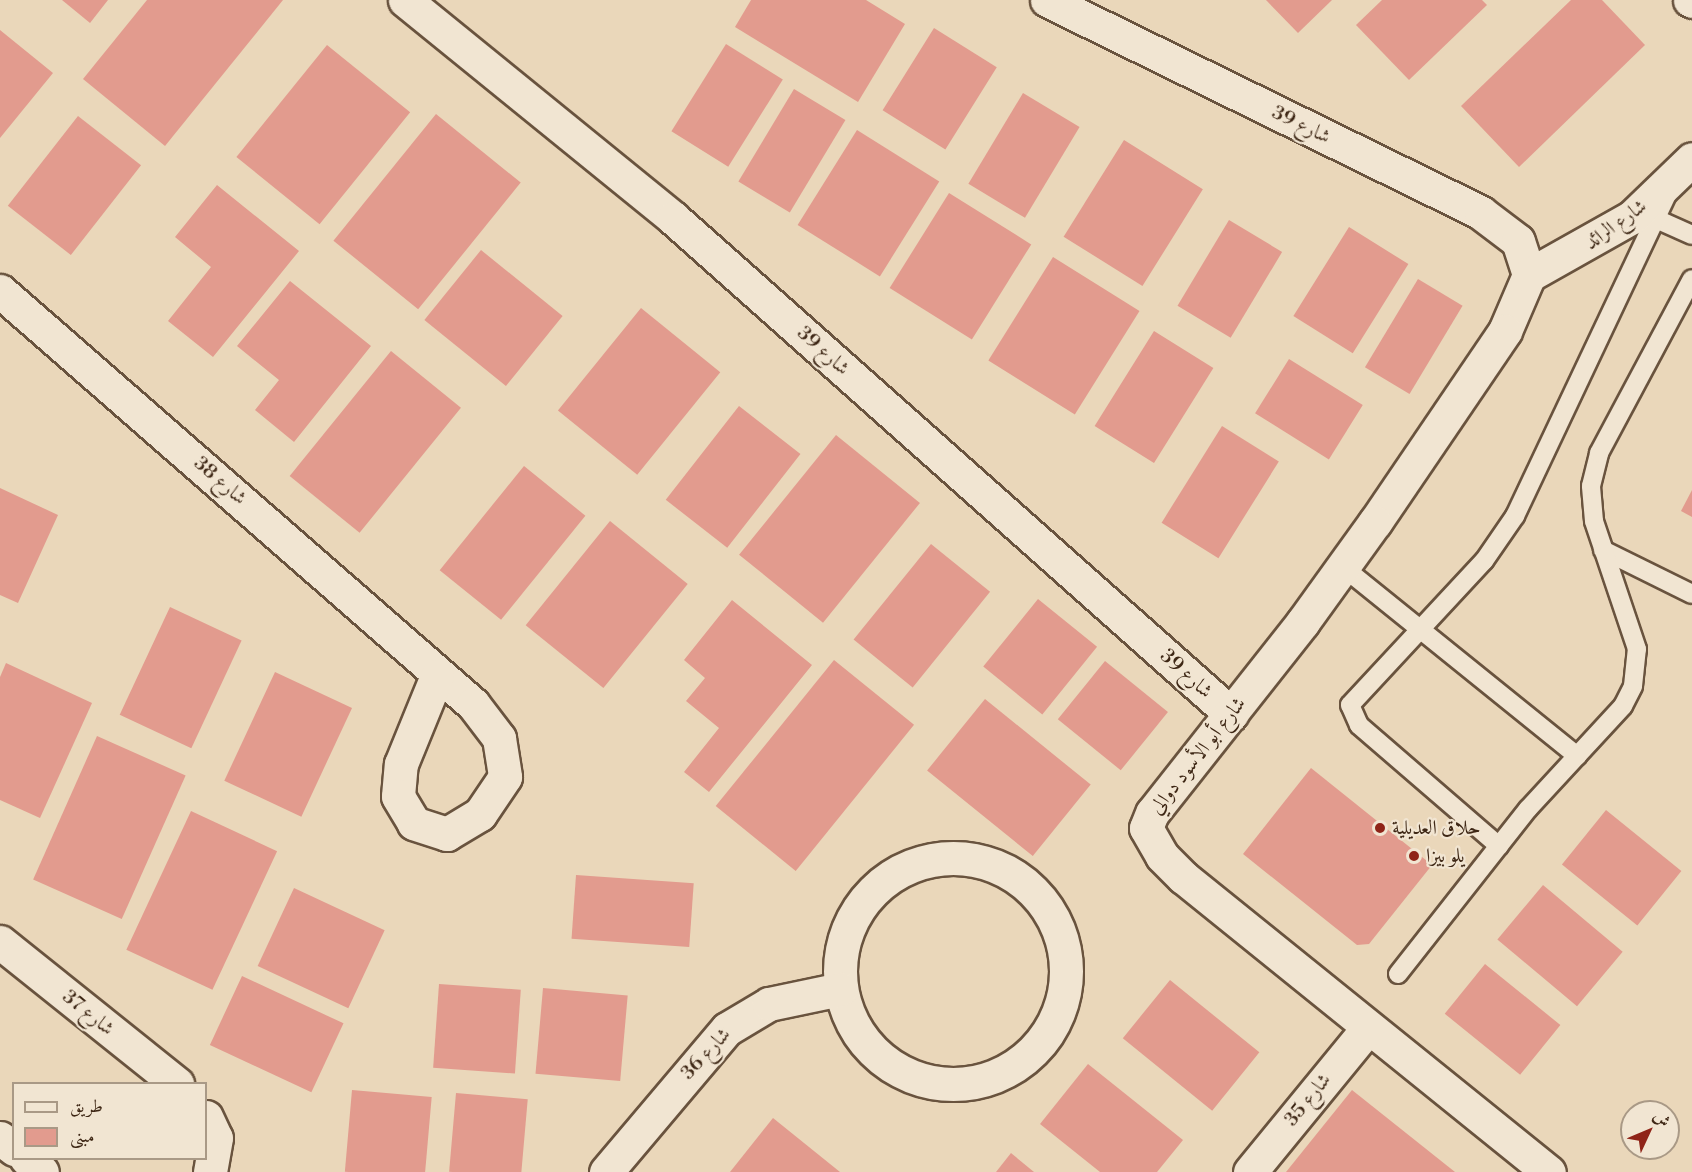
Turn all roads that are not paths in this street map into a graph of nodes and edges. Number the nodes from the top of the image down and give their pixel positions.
1 (405, 0) edge
2 (1047, 0) edge
3 (1684, 168) edge
4 (1656, 219) junction
5 (1692, 235) edge
6 (1529, 275) junction
7 (1692, 279) edge
8 (0, 291) edge
9 (1603, 550) junction
10 (1344, 567) junction
11 (1692, 594) edge
12 (1419, 628) junction
13 (437, 676) dead end
14 (1231, 714) junction
15 (1577, 756) junction
16 (1499, 846) junction
17 (0, 942) edge
18 (1398, 974) dead end
19 (840, 990) junction
20 (1367, 1029) junction
21 (176, 1082) edge
22 (207, 1119) edge
23 (0, 1138) edge
24 (12, 1147) edge
25 (28, 1160) edge
26 (42, 1172) edge
27 (210, 1172) edge
28 (606, 1172) edge
29 (1250, 1172) edge
30 (1549, 1172) edge

1 - 14 street, شارع 39
2 - 6 street, شارع 39
3 - 4 lane
3 - 6 street, شارع الرائد
4 - 5 lane
4 - 12 lane
6 - 10 street, شارع أبو الأسود دوالي
7 - 9 lane
8 - 13 street, شارع 38
9 - 11 lane
9 - 15 lane
10 - 12 lane
10 - 14 street, شارع أبو الأسود دوالي
12 - 15 lane
12 - 16 lane
14 - 20 street, شارع أبو الأسود دوالي
15 - 16 lane
16 - 18 lane
17 - 21 street, شارع 37
19 - 19 street
19 - 28 street, شارع 36
20 - 29 street, شارع 35
20 - 30 street, شارع أبو الأسود دوالي
22 - 27 street
23 - 24 street
25 - 26 street

